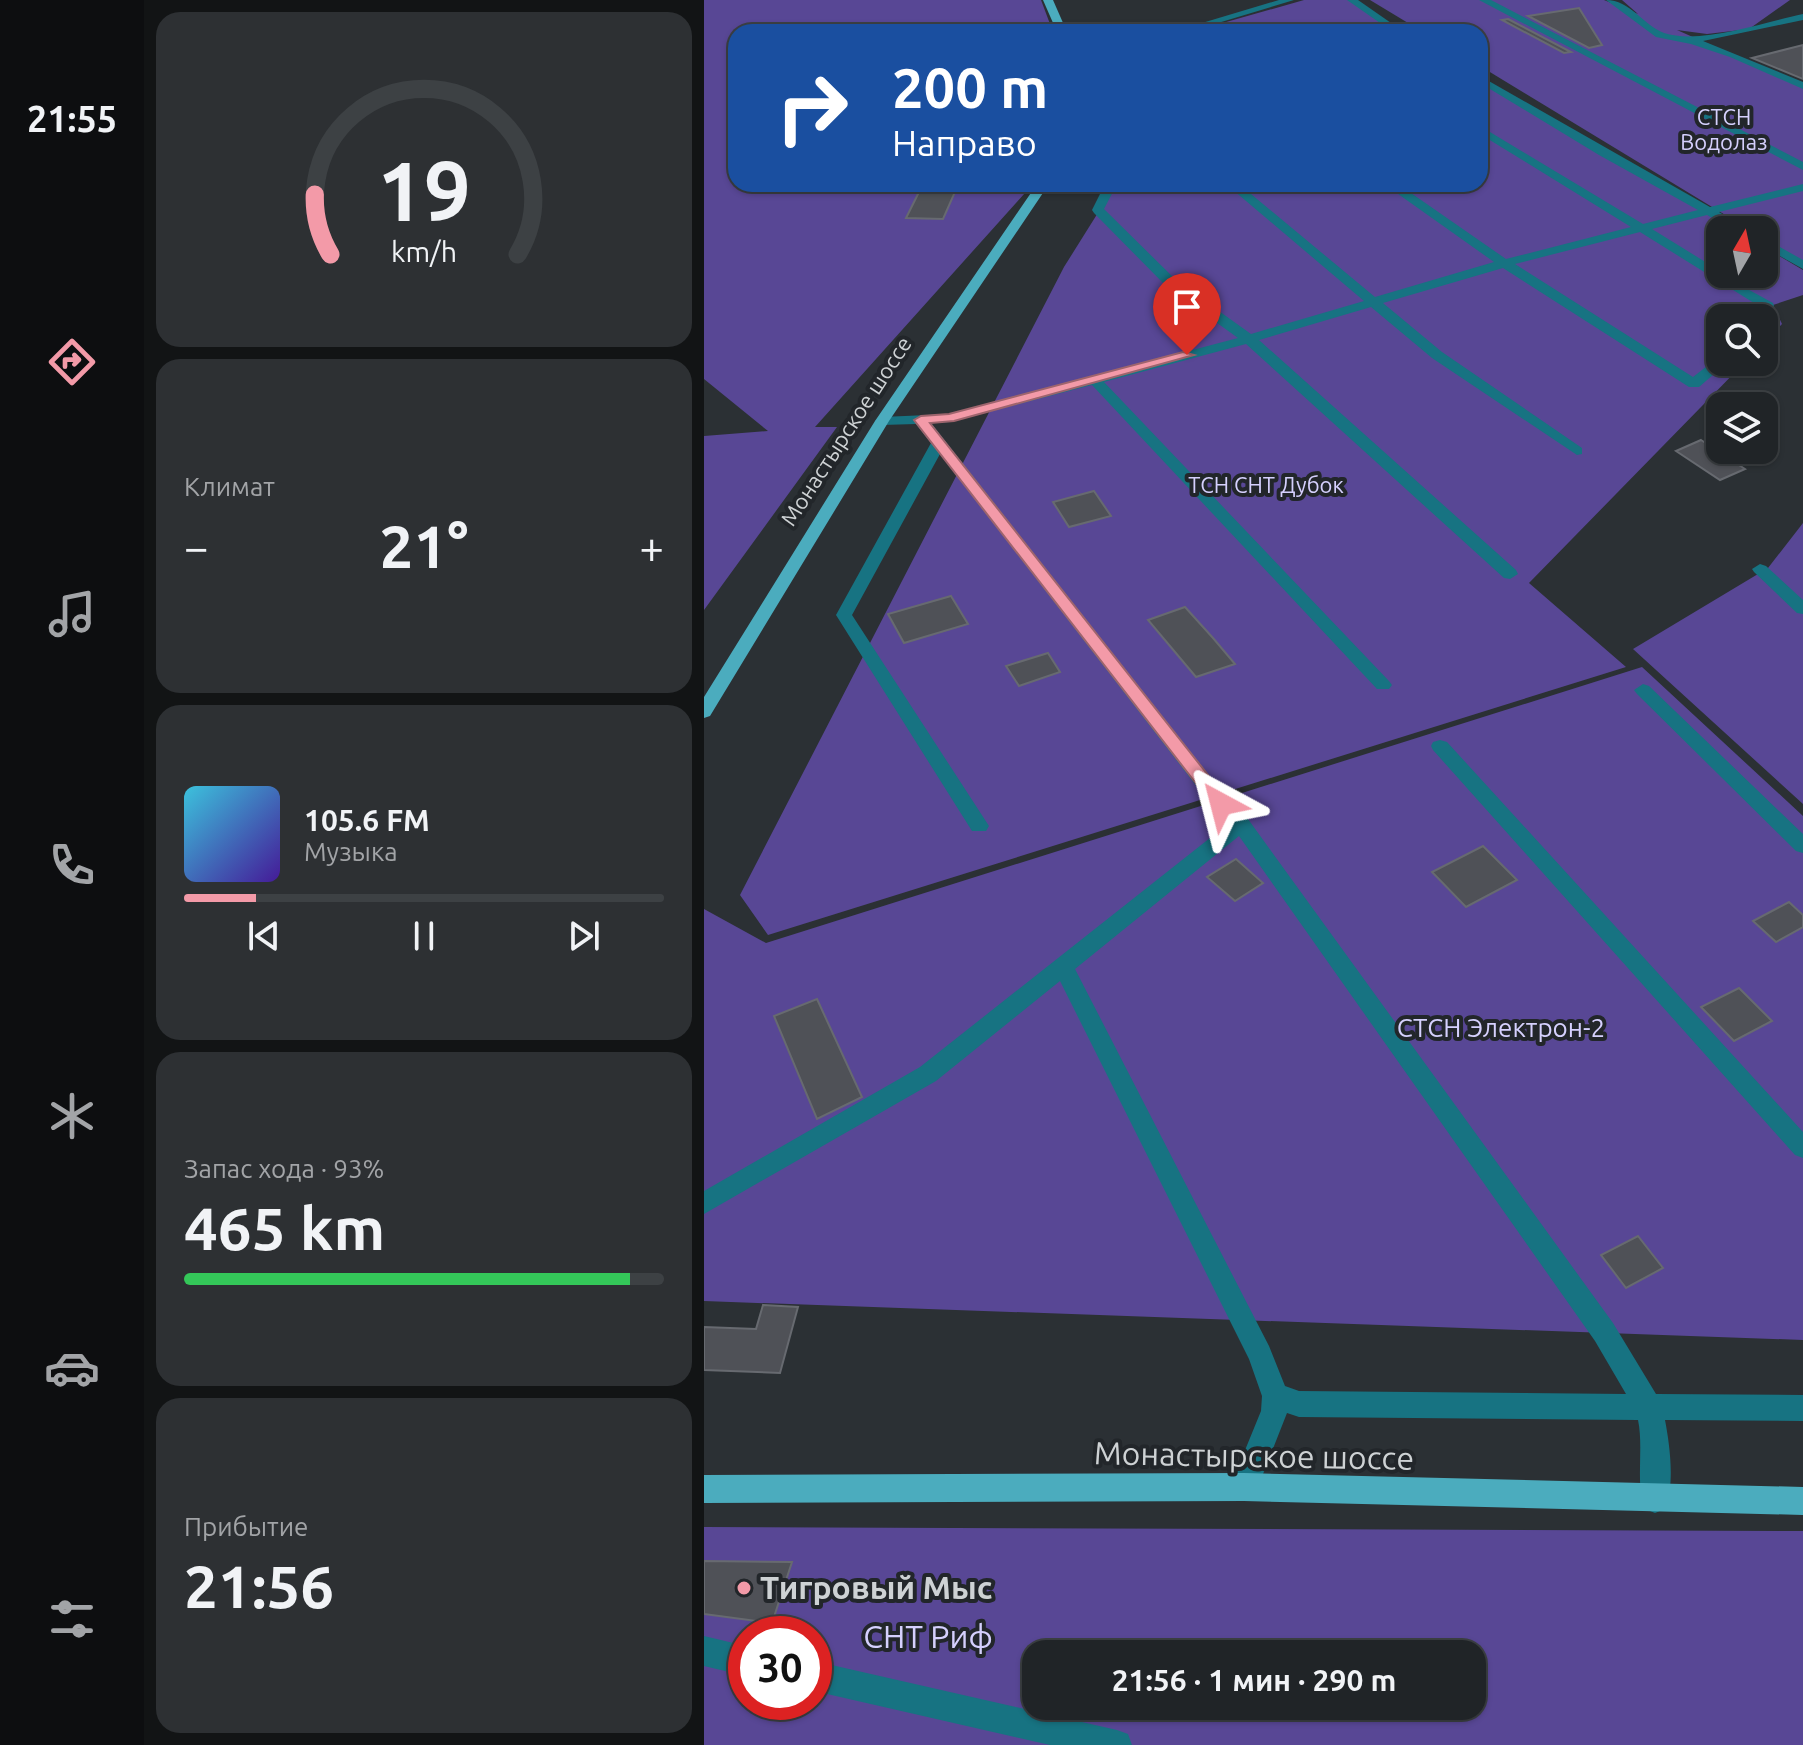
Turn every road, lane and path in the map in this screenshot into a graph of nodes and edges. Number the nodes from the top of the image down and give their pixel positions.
1 (1048, 0) edge
2 (1289, 0) edge
3 (1352, 0) edge
4 (1484, 0) edge
5 (1611, 0) edge
6 (1803, 17) edge
7 (1058, 24) edge
8 (1206, 24) edge
9 (1387, 24) edge
10 (1690, 41) junction
11 (1488, 84) edge
12 (1803, 86) edge
13 (1488, 134) edge
14 (1803, 167) edge
15 (1803, 187) edge
16 (1038, 192) edge
17 (1107, 192) edge
18 (1242, 192) edge
19 (1402, 192) edge
20 (1710, 211) junction
21 (1719, 216) edge
22 (1643, 227) junction
23 (1778, 250) edge
24 (1504, 263) junction
25 (1803, 265) edge
26 (1373, 302) junction
27 (1765, 304) edge
28 (1249, 339) junction
29 (1706, 374) edge
30 (1095, 380) junction
31 (921, 420) junction
32 (882, 421) junction
33 (939, 443) junction
34 (1577, 451) dead end
35 (1760, 569) dead end
36 (1510, 574) dead end
37 (1803, 609) edge
38 (1383, 685) dead end
39 (711, 690) edge
40 (1643, 690) dead end
41 (704, 712) edge
42 (1440, 746) dead end
43 (1221, 804) dead end
44 (979, 826) dead end
45 (1803, 846) edge
46 (1063, 966) junction
47 (1803, 1148) edge
48 (704, 1203) edge
49 (1275, 1396) junction
50 (1648, 1405) junction
51 (1803, 1408) edge
52 (1244, 1487) junction
53 (704, 1489) edge
54 (1655, 1499) junction
55 (1803, 1501) edge
56 (704, 1651) edge
57 (728, 1657) edge
58 (832, 1680) edge
59 (1117, 1745) edge

1 - 7 main road
2 - 8 street
3 - 9 street
4 - 14 street
5 - 10 street
6 - 10 street
10 - 12 street
11 - 20 street
13 - 22 street
15 - 20 street
16 - 32 main road, Монастырское шоссе
17 - 28 street
18 - 26 street
19 - 24 street
20 - 21 street
20 - 22 street
22 - 24 street
22 - 27 street
23 - 25 street
24 - 26 street
24 - 29 street
26 - 28 street
26 - 34 street
28 - 30 street
28 - 36 street
30 - 31 street
30 - 38 street
31 - 32 street
31 - 33 street
32 - 39 main road, Монастырское шоссе
33 - 43 street
33 - 44 street
35 - 37 street
39 - 41 main road, Монастырское шоссе
40 - 45 street
42 - 47 street
46 - 48 street
46 - 49 street
46 - 50 street
49 - 50 street
49 - 52 street
50 - 51 street
50 - 54 street
52 - 53 main road, Монастырское шоссе
52 - 54 main road, Монастырское шоссе
54 - 55 main road, Монастырское шоссе
56 - 57 street
58 - 59 street

